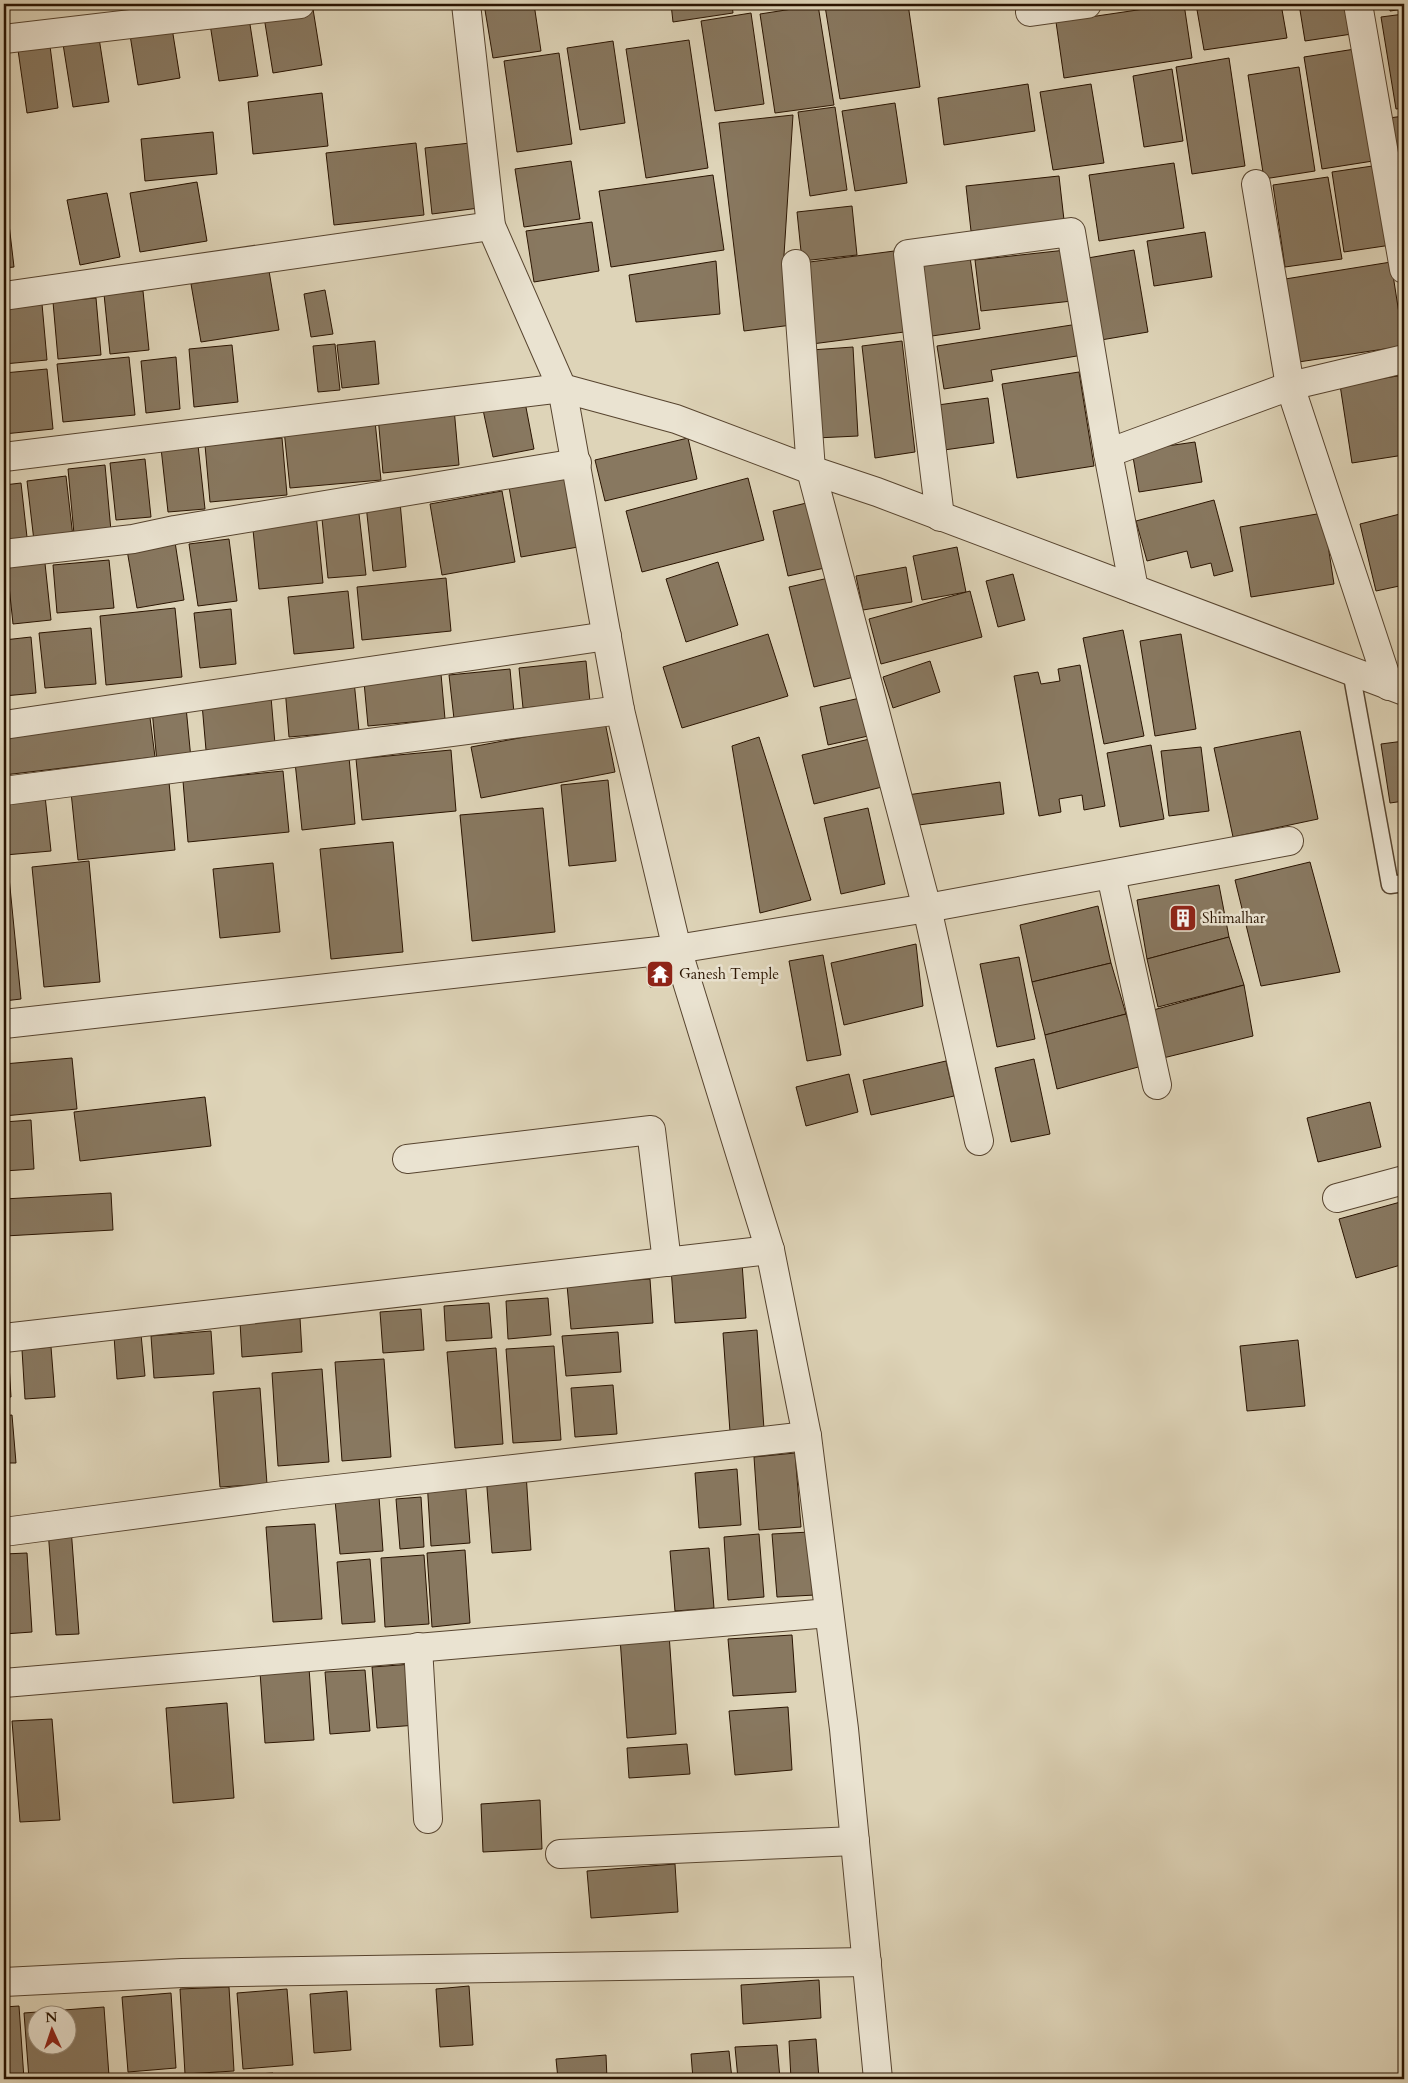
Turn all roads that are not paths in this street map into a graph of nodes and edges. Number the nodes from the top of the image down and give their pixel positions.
1 (300, 4) edge
2 (466, 4) edge
3 (1087, 4) edge
4 (1358, 4) edge
5 (1030, 12) dead end
6 (4, 39) edge
7 (1256, 184) dead end
8 (491, 226) junction
9 (796, 264) dead end
10 (1404, 269) edge
11 (4, 296) edge
12 (1404, 359) edge
13 (1290, 386) junction
14 (562, 388) junction
15 (1108, 453) junction
16 (4, 458) edge
17 (577, 463) junction
18 (811, 470) junction
19 (940, 517) junction
20 (4, 554) edge
21 (1134, 589) junction
22 (607, 636) junction
23 (1350, 671) junction
24 (1397, 689) edge
25 (620, 710) junction
26 (4, 725) edge
27 (4, 790) edge
28 (1289, 841) dead end
29 (1111, 875) junction
30 (1404, 883) edge
31 (927, 908) junction
32 (678, 949) junction
33 (4, 1024) edge
34 (1157, 1086) dead end
35 (980, 1141) dead end
36 (407, 1160) dead end
37 (1404, 1180) edge
38 (1338, 1198) dead end
39 (770, 1250) junction
40 (667, 1262) junction
41 (4, 1338) edge
42 (807, 1436) junction
43 (4, 1532) edge
44 (829, 1613) junction
45 (418, 1648) junction
46 (4, 1683) edge
47 (428, 1819) dead end
48 (855, 1840) junction
49 (560, 1854) dead end
50 (867, 1962) junction
51 (4, 1982) edge
52 (878, 2079) edge

1 - 6 street
2 - 8 street
3 - 5 street
4 - 10 street
7 - 13 street
8 - 11 street
8 - 14 street
9 - 18 street
12 - 13 street
13 - 15 street
13 - 24 street
14 - 16 street
14 - 17 street
14 - 18 street
15 - 19 street
15 - 21 street
17 - 20 street
17 - 22 street
18 - 19 street
18 - 31 street
19 - 21 street
21 - 23 street
22 - 25 street
22 - 26 street
23 - 24 street
23 - 30 lane
25 - 27 street
25 - 32 street
28 - 29 street
29 - 31 street
29 - 34 street
31 - 32 street
31 - 35 street
32 - 33 street
32 - 39 street
36 - 40 street
37 - 38 street
39 - 40 street
39 - 42 street
40 - 41 street
42 - 43 street
42 - 44 street
44 - 45 street
44 - 48 street
45 - 46 street
45 - 47 street
48 - 49 street
48 - 50 street
50 - 51 street
50 - 52 street

